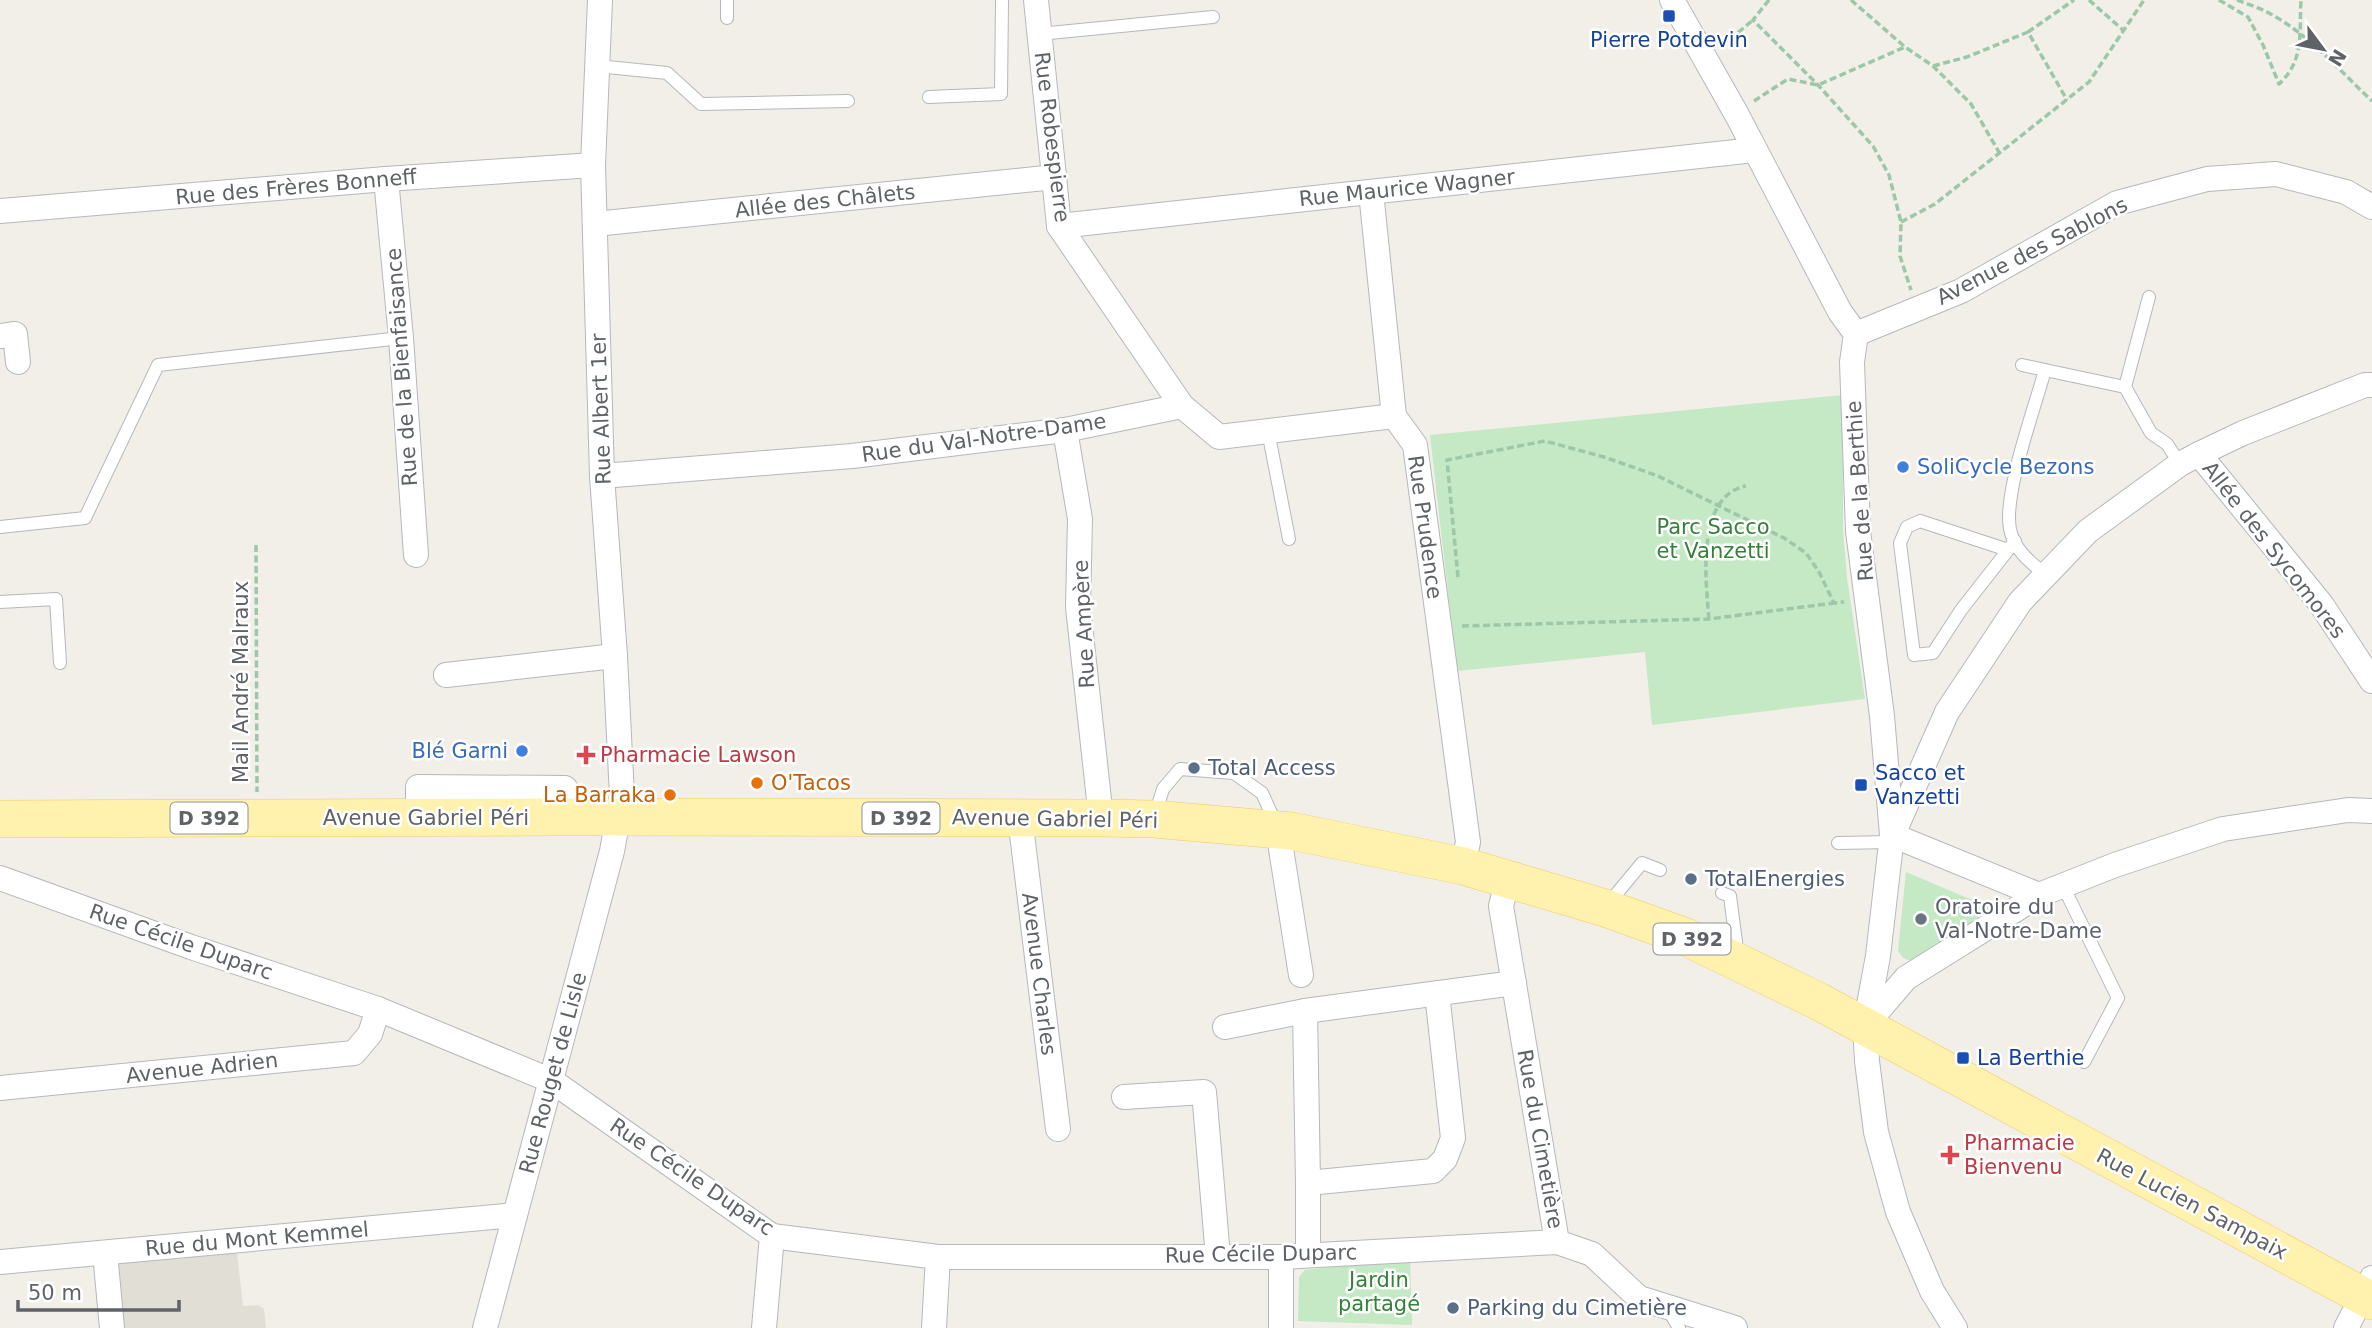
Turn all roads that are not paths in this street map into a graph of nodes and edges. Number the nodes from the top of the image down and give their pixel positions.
1 (600, 0) edge
2 (727, 0) edge
3 (1002, 0) edge
4 (1036, 0) edge
5 (1672, 0) edge
6 (1213, 17) dead end
7 (727, 18) dead end
8 (1039, 34) junction
9 (597, 65) junction
10 (929, 97) dead end
11 (848, 100) dead end
12 (1755, 150) junction
13 (593, 165) junction
14 (1055, 177) junction
15 (386, 179) junction
16 (1371, 192) junction
17 (2372, 207) edge
18 (0, 211) edge
19 (595, 224) junction
20 (1059, 226) junction
21 (2149, 297) dead end
22 (1856, 334) junction
23 (0, 336) edge
24 (401, 338) junction
25 (18, 362) dead end
26 (2022, 365) dead end
27 (2045, 370) junction
28 (2372, 384) edge
29 (2124, 387) junction
30 (1182, 405) junction
31 (1394, 416) junction
32 (1065, 430) junction
33 (1268, 431) junction
34 (2189, 459) junction
35 (602, 476) junction
36 (0, 527) edge
37 (1289, 539) dead end
38 (2011, 546) junction
39 (416, 555) dead end
40 (2046, 575) junction
41 (0, 602) edge
42 (615, 656) junction
43 (60, 663) dead end
44 (446, 674) dead end
45 (2372, 681) edge
46 (2372, 811) edge
47 (618, 818) junction
48 (1020, 818) junction
49 (1101, 818) junction
50 (0, 819) edge
51 (1154, 819) junction
52 (1278, 830) junction
53 (1892, 839) junction
54 (1838, 843) dead end
55 (1463, 866) junction
56 (1660, 870) dead end
57 (0, 878) edge
58 (1508, 879) junction
59 (2063, 886) junction
60 (1722, 893) dead end
61 (2039, 895) junction
62 (1605, 908) junction
63 (1738, 961) junction
64 (1301, 975) dead end
65 (1514, 983) junction
66 (1437, 993) junction
67 (378, 1009) junction
68 (1305, 1012) junction
69 (1865, 1026) junction
70 (1225, 1027) dead end
71 (2084, 1062) dead end
72 (552, 1081) junction
73 (0, 1088) edge
74 (1124, 1097) dead end
75 (1058, 1129) dead end
76 (1308, 1183) junction
77 (515, 1215) junction
78 (772, 1236) junction
79 (1557, 1241) junction
80 (105, 1253) junction
81 (1308, 1255) junction
82 (938, 1257) junction
83 (1218, 1257) junction
84 (1281, 1257) junction
85 (0, 1262) edge
86 (2369, 1291) edge
87 (1668, 1317) edge
88 (112, 1328) edge
89 (485, 1328) edge
90 (764, 1328) edge
91 (934, 1328) edge
92 (1281, 1328) edge
93 (1679, 1328) edge
94 (1735, 1328) edge
95 (1955, 1328) edge
96 (2346, 1328) edge

1 - 9 street, Rue Albert 1er
2 - 7 lane
3 - 10 lane
4 - 8 street, Rue Robespierre
5 - 12 street
6 - 8 lane
8 - 14 street, Rue Robespierre
9 - 11 lane
9 - 13 street, Rue Albert 1er
12 - 16 street, Rue Maurice Wagner
12 - 22 street
13 - 15 street, Rue des Frères Bonneff
13 - 19 street, Rue Albert 1er
14 - 19 street, Allée des Châlets
14 - 20 street, Rue Robespierre
15 - 18 street, Rue des Frères Bonneff
15 - 24 street, Rue de la Bienfaisance
16 - 20 street, Rue Maurice Wagner
16 - 31 street
17 - 22 street, Avenue des Sablons
19 - 35 street, Rue Albert 1er
20 - 30 street, Rue Robespierre
21 - 29 lane
22 - 53 street, Rue de la Berthie
23 - 25 street
24 - 36 lane
24 - 39 street, Rue de la Bienfaisance
26 - 27 lane
27 - 29 lane
27 - 38 lane
28 - 34 street
29 - 34 lane
30 - 32 street, Rue du Val-Notre-Dame
30 - 33 street
31 - 33 street
31 - 55 street, Rue Prudence
32 - 35 street, Rue du Val-Notre-Dame
32 - 49 street, Rue Ampère
33 - 37 lane
34 - 40 street
34 - 45 street, Allée des Sycomores
35 - 42 street, Rue Albert 1er
38 - 38 lane
38 - 40 lane
40 - 53 street
41 - 43 lane
42 - 44 street
42 - 47 street, Rue Albert 1er
46 - 59 street
47 - 48 main road, Avenue Gabriel Péri / D 392
47 - 50 main road, Avenue Gabriel Péri / D 392
47 - 72 street, Rue Rouget de Lisle
48 - 49 main road, Avenue Gabriel Péri / D 392
48 - 75 street, Avenue Charles
49 - 51 main road, Avenue Gabriel Péri / D 392
51 - 52 main road, Avenue Gabriel Péri / D 392
51 - 52 lane
52 - 55 main road, Avenue Gabriel Péri / D 392
52 - 64 street
53 - 54 lane
53 - 61 street
53 - 69 street, Rue de la Berthie
55 - 58 main road, Avenue Gabriel Péri / D 392
56 - 62 lane
57 - 67 street, Rue Cécile Duparc
58 - 62 main road, Avenue Gabriel Péri / D 392
58 - 65 street, Rue du Cimetière
59 - 61 street
59 - 71 lane
60 - 63 lane
61 - 69 street
62 - 63 main road, Avenue Gabriel Péri / D 392
63 - 69 main road, Avenue Gabriel Péri / D 392
65 - 66 street
65 - 79 street, Rue du Cimetière
66 - 68 street
66 - 76 street
67 - 72 street, Rue Cécile Duparc
67 - 73 street, Avenue Adrien
68 - 70 street
68 - 76 street
69 - 86 main road, Rue Lucien Sampaix / D 392
69 - 95 street, Rue de la Berthie
72 - 77 street, Rue Rouget de Lisle
72 - 78 street, Rue Cécile Duparc
74 - 83 street
76 - 81 street
77 - 80 street, Rue du Mont Kemmel
77 - 89 street, Rue Rouget de Lisle
78 - 82 street, Rue Cécile Duparc
78 - 90 street
79 - 81 street, Rue Cécile Duparc
79 - 87 street, Rue du Cimetière
80 - 85 street, Rue du Mont Kemmel
80 - 88 street
81 - 84 street, Rue Cécile Duparc
82 - 83 street, Rue Cécile Duparc
82 - 91 street
83 - 84 street, Rue Cécile Duparc
84 - 92 street
86 - 96 street
87 - 93 lane
87 - 94 street, Rue du Cimetière

